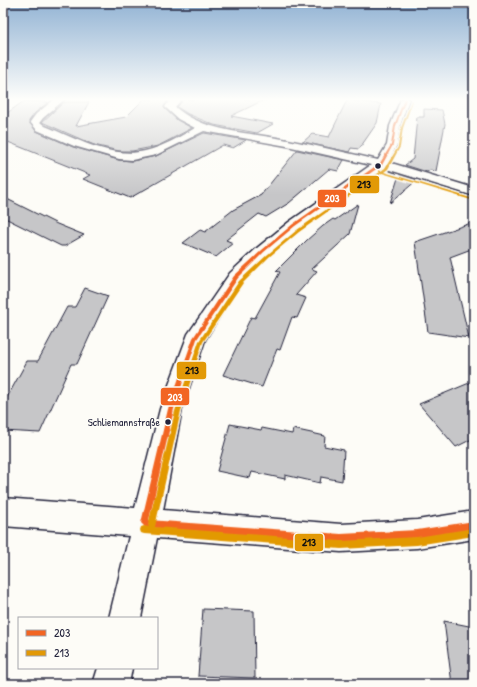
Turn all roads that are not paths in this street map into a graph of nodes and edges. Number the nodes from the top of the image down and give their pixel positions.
1 (49, 131) edge
2 (197, 131) edge
3 (220, 131) edge
4 (395, 131) edge
5 (380, 164) junction
6 (474, 192) edge
7 (3, 512) edge
8 (145, 523) junction
9 (474, 524) edge
10 (125, 617) edge
11 (114, 669) edge
12 (111, 684) edge

1 - 2 street
3 - 5 street
4 - 5 street
5 - 6 street
5 - 8 street
7 - 8 street
8 - 9 street
8 - 10 street
11 - 12 street

